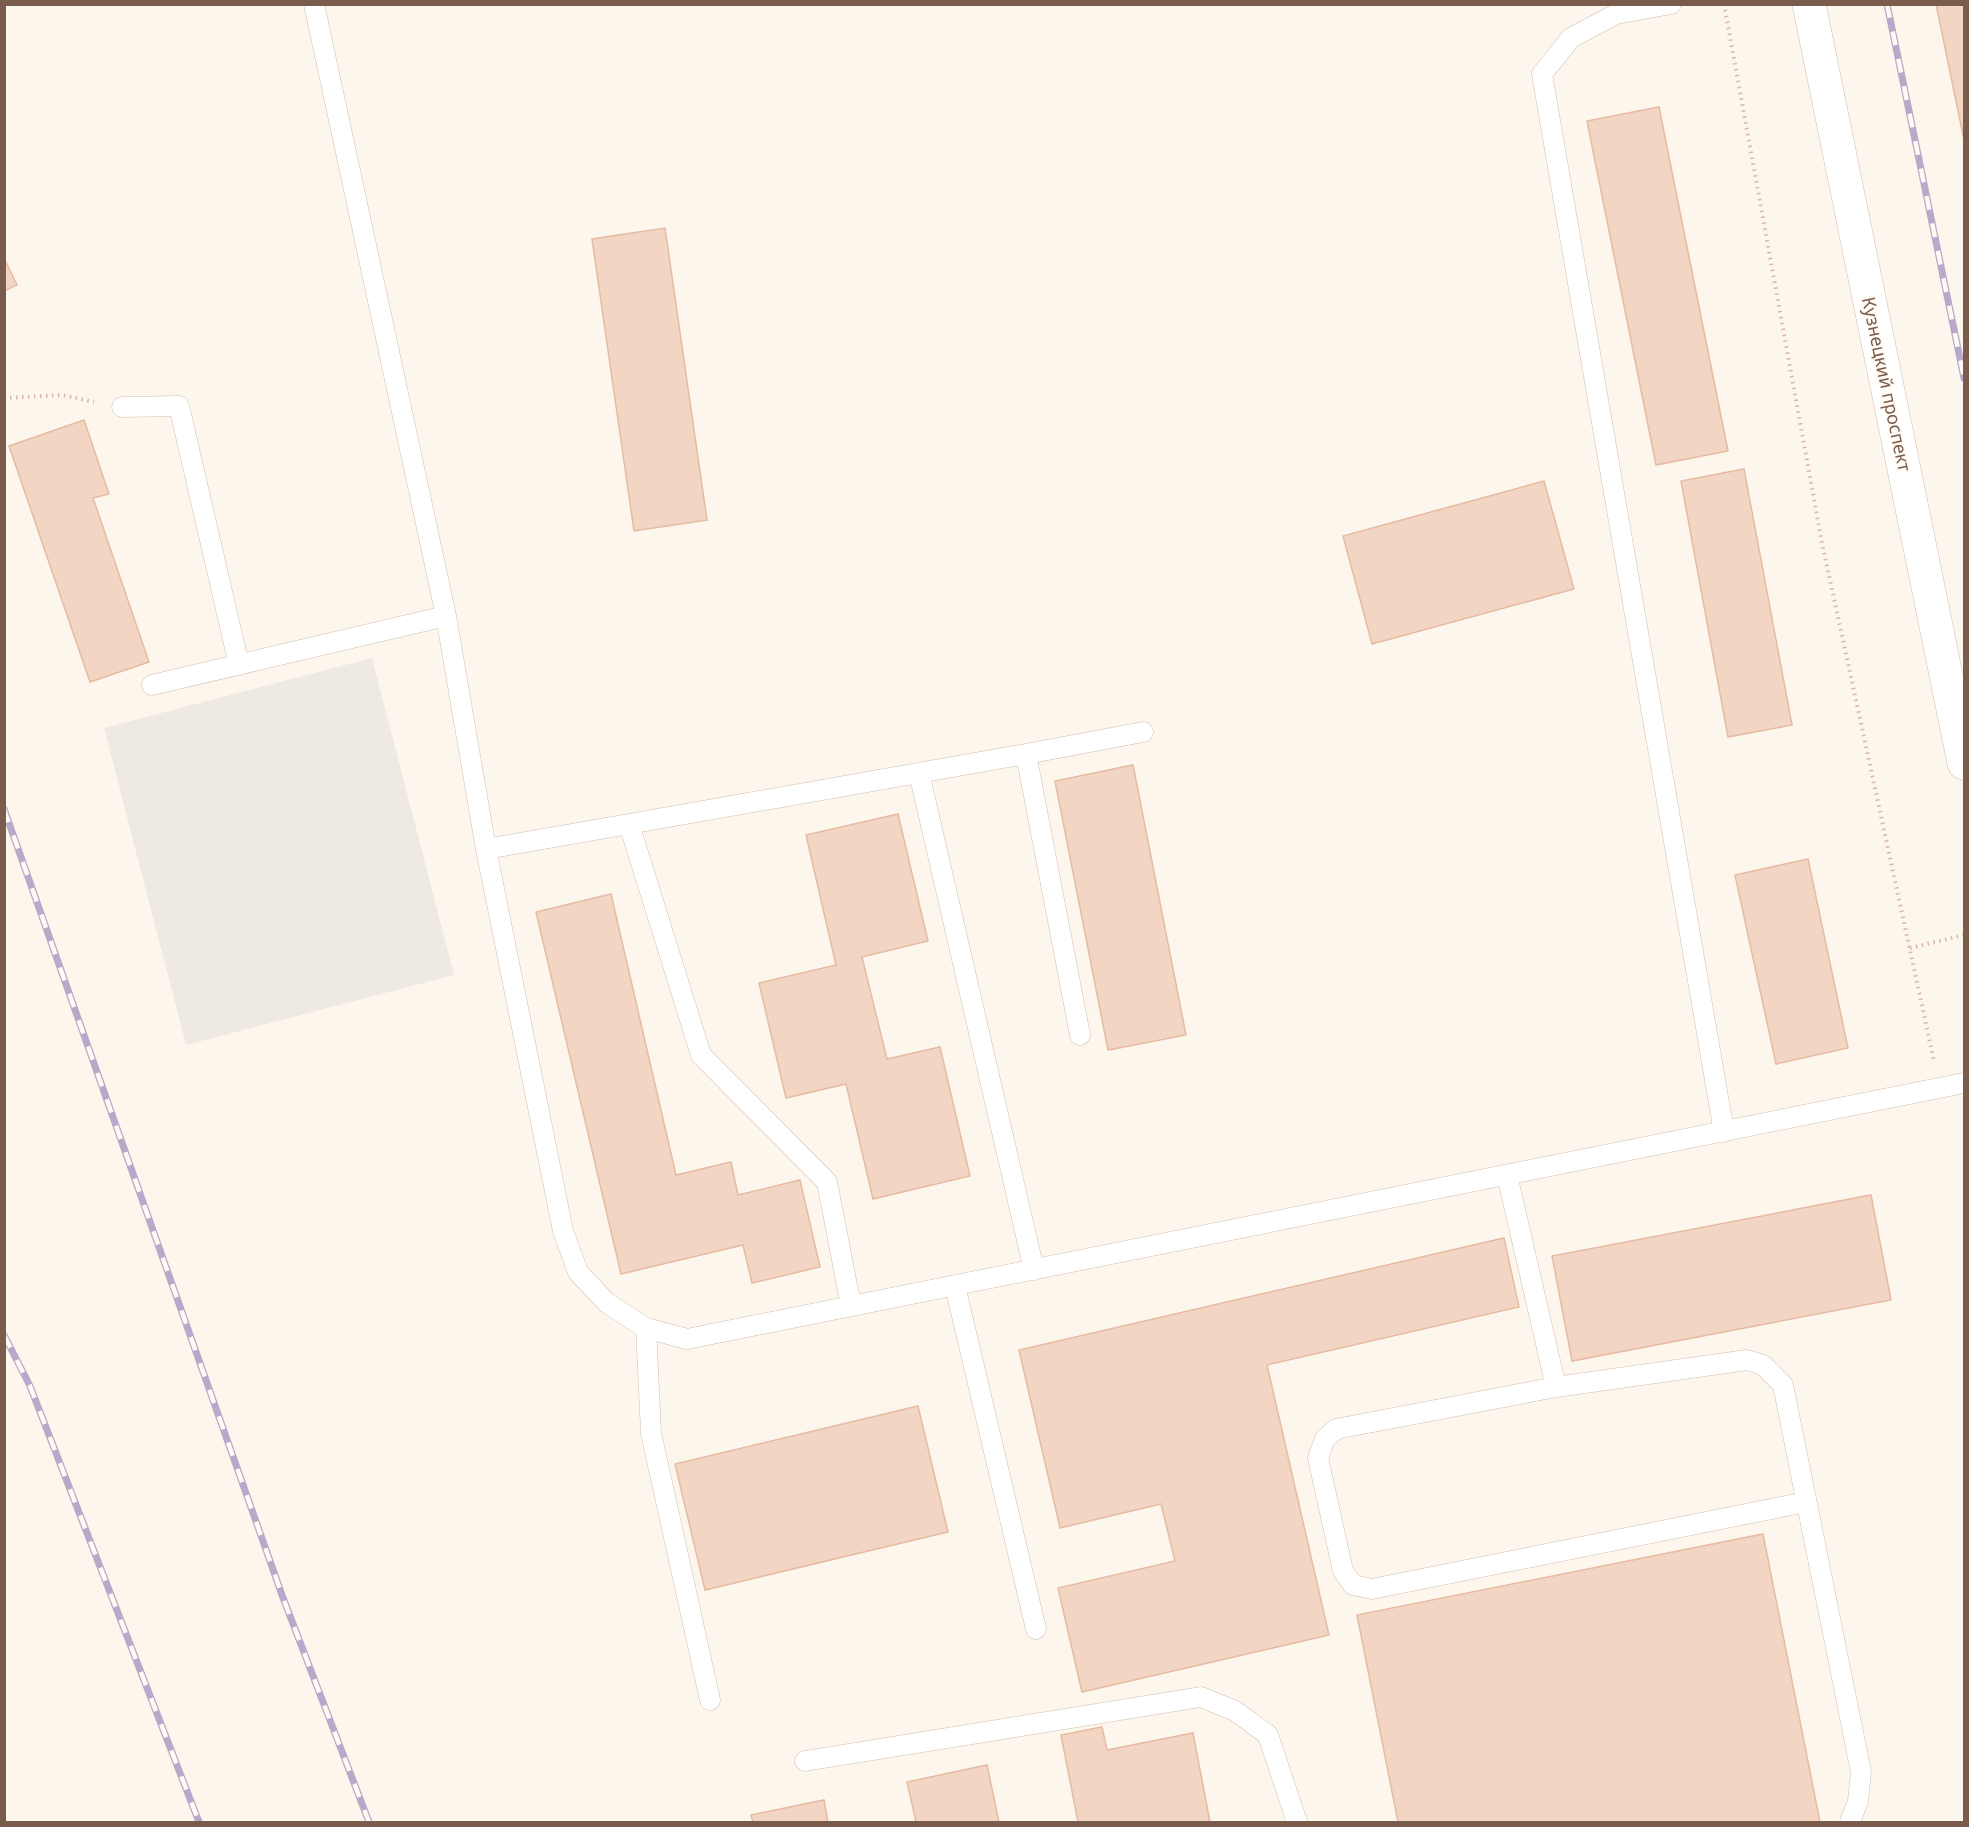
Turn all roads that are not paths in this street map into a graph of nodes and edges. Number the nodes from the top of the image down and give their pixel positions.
1 (314, 4) edge
2 (1671, 4) edge
3 (1809, 4) edge
4 (122, 407) dead end
5 (446, 616) junction
6 (239, 665) junction
7 (152, 685) dead end
8 (1143, 732) dead end
9 (1026, 754) junction
10 (1964, 756) edge
11 (920, 773) junction
12 (629, 824) junction
13 (486, 849) junction
14 (1080, 1035) dead end
15 (1965, 1083) edge
16 (1724, 1132) junction
17 (1507, 1175) junction
18 (1034, 1270) junction
19 (955, 1286) junction
20 (851, 1306) junction
21 (646, 1328) junction
22 (1556, 1387) junction
23 (1806, 1502) junction
24 (1036, 1629) dead end
25 (710, 1700) dead end
26 (805, 1761) dead end
27 (1297, 1822) edge
28 (1850, 1822) edge

1 - 5 lane
2 - 16 lane
3 - 10 street, Кузнецкий проспект
4 - 6 lane
5 - 6 lane
5 - 13 lane
6 - 7 lane
8 - 9 lane
9 - 11 lane
9 - 14 lane
11 - 12 lane
11 - 18 lane
12 - 13 lane
12 - 20 lane
13 - 21 lane
15 - 16 lane
16 - 17 lane
17 - 18 lane
17 - 22 lane
18 - 19 lane
19 - 20 lane
19 - 24 lane
20 - 21 lane
21 - 25 lane
22 - 23 lane
22 - 23 lane
23 - 28 lane
26 - 27 lane

